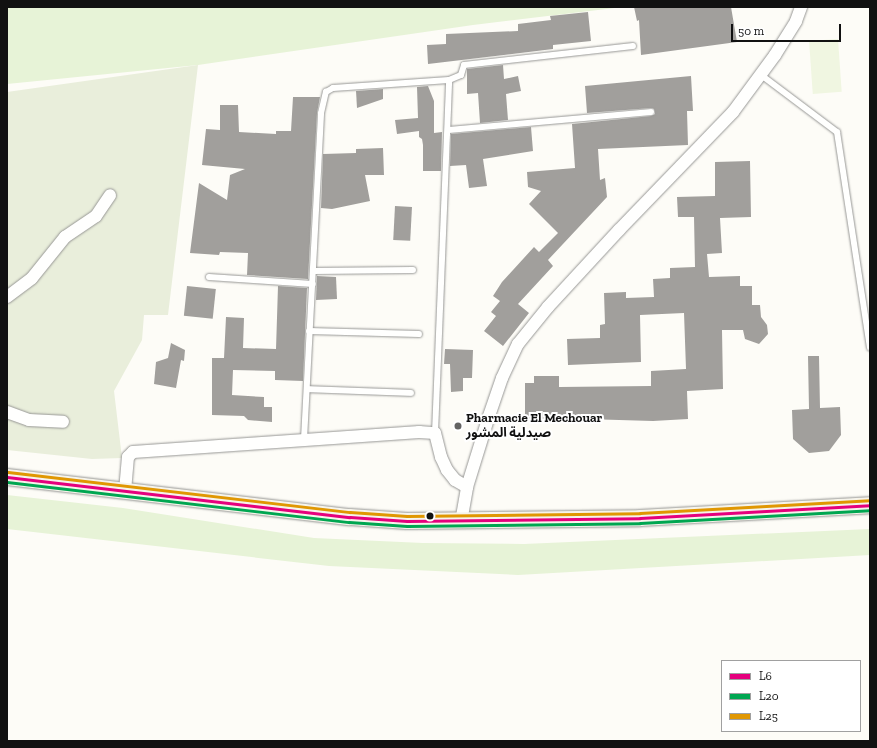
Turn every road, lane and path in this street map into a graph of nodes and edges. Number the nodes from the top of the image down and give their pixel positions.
1 (801, 7) edge
2 (632, 46) dead end
3 (761, 76) junction
4 (449, 80) junction
5 (651, 112) dead end
6 (449, 130) junction
7 (110, 195) dead end
8 (313, 270) junction
9 (413, 270) dead end
10 (209, 277) dead end
11 (313, 284) junction
12 (7, 297) edge
13 (309, 331) junction
14 (419, 334) dead end
15 (870, 347) edge
16 (306, 389) junction
17 (411, 393) dead end
18 (7, 412) edge
19 (63, 422) dead end
20 (435, 433) junction
21 (304, 440) junction
22 (7, 477) edge
23 (467, 487) junction
24 (125, 491) junction
25 (870, 505) edge
26 (461, 522) junction

1 - 3 street
2 - 4 lane
3 - 15 lane
3 - 23 street
4 - 6 lane
4 - 8 lane
5 - 6 lane
6 - 20 lane
7 - 12 street
8 - 9 lane
8 - 11 lane
10 - 11 lane
11 - 13 lane
13 - 14 lane
13 - 16 lane
16 - 17 lane
16 - 21 lane
18 - 19 street
20 - 21 street
20 - 23 street
21 - 24 street
22 - 24 street
23 - 26 street
24 - 26 street
25 - 26 street

